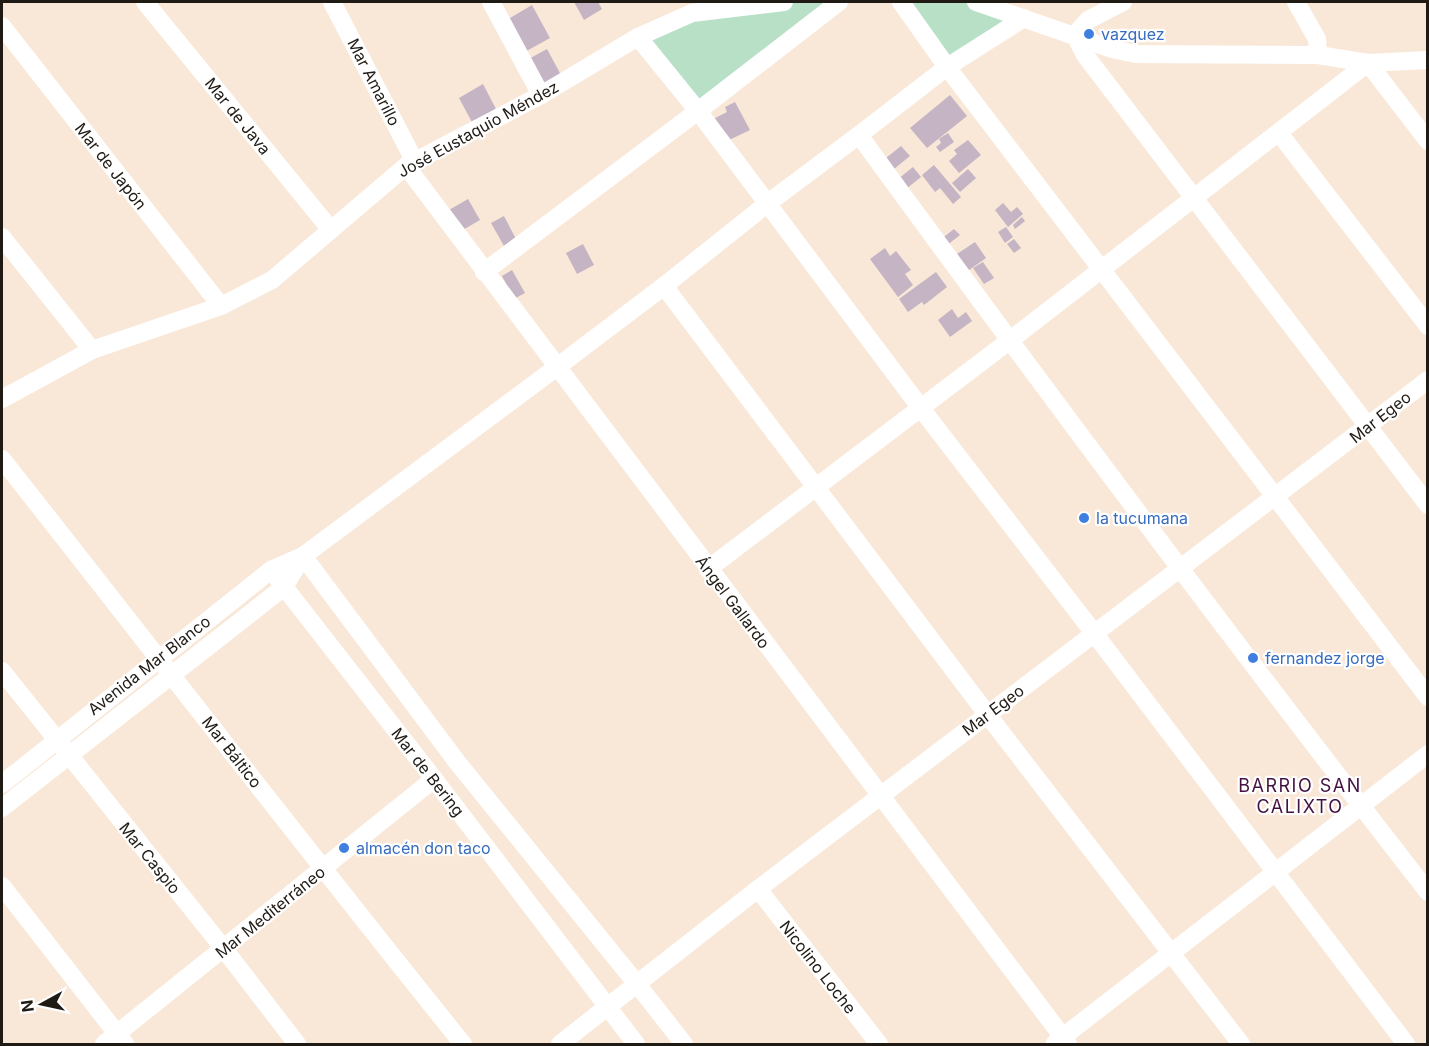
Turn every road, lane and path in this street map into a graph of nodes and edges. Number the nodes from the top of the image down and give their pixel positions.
1 (145, 2) edge
2 (332, 2) edge
3 (784, 2) edge
4 (839, 2) edge
5 (901, 2) edge
6 (976, 2) edge
7 (1123, 2) edge
8 (1296, 2) edge
9 (498, 4) edge
10 (1024, 18) junction
11 (2, 26) edge
12 (1075, 35) junction
13 (638, 37) junction
14 (1318, 55) junction
15 (1428, 60) edge
16 (1368, 63) junction
17 (947, 67) junction
18 (542, 94) junction
19 (698, 111) junction
20 (1278, 132) junction
21 (859, 135) junction
22 (1428, 141) edge
23 (410, 164) junction
24 (1195, 196) junction
25 (768, 203) junction
26 (331, 230) junction
27 (2, 237) edge
28 (1102, 269) junction
29 (484, 272) junction
30 (664, 286) junction
31 (221, 306) junction
32 (1428, 326) edge
33 (1010, 341) junction
34 (92, 350) junction
35 (557, 367) junction
36 (1428, 380) edge
37 (2, 399) edge
38 (920, 407) junction
39 (1368, 426) junction
40 (2, 459) edge
41 (816, 486) junction
42 (1275, 496) junction
43 (1428, 505) edge
44 (303, 556) junction
45 (1179, 568) junction
46 (708, 569) junction
47 (271, 570) junction
48 (284, 587) junction
49 (1094, 633) junction
50 (158, 657) junction
51 (2, 671) edge
52 (171, 674) junction
53 (1428, 697) edge
54 (987, 714) junction
55 (55, 740) junction
56 (1428, 754) edge
57 (69, 757) junction
58 (434, 779) junction
59 (2, 784) edge
60 (880, 796) junction
61 (1360, 805) junction
62 (2, 808) edge
63 (323, 870) junction
64 (1275, 871) junction
65 (2, 886) edge
66 (758, 889) junction
67 (1428, 892) edge
68 (224, 949) junction
69 (1170, 952) junction
70 (637, 984) junction
71 (608, 1007) junction
72 (115, 1041) edge
73 (1061, 1042) edge
74 (297, 1044) edge
75 (463, 1044) edge
76 (560, 1044) edge
77 (636, 1044) edge
78 (684, 1044) edge
79 (879, 1044) edge
80 (1241, 1044) edge
81 (1406, 1044) edge

1 - 26 street, Mar de Java
2 - 23 street, Mar Amarillo
3 - 13 street, José Eustaquio Méndez
4 - 19 street
5 - 17 street
6 - 10 street
7 - 12 street
8 - 14 street
9 - 18 street
10 - 12 street
10 - 17 street
11 - 31 street, Mar de Japón
12 - 14 street
12 - 24 street
13 - 18 street, José Eustaquio Méndez
13 - 19 street
14 - 16 street
15 - 16 street
16 - 20 street
16 - 22 street
17 - 21 street
17 - 28 street
18 - 23 street, José Eustaquio Méndez
19 - 25 street
19 - 29 street
20 - 24 street
20 - 32 street
21 - 25 street
21 - 33 street
23 - 26 street, José Eustaquio Méndez
23 - 29 street, Ángel Gallardo
24 - 28 street
24 - 39 street
25 - 30 street
25 - 38 street
26 - 31 street, José Eustaquio Méndez
27 - 34 street
28 - 33 street
28 - 42 street
29 - 35 street, Ángel Gallardo
30 - 35 street
30 - 41 street
31 - 34 street, José Eustaquio Méndez
33 - 38 street
33 - 45 street
34 - 37 street, José Eustaquio Méndez
35 - 44 street
35 - 46 street, Ángel Gallardo
36 - 39 street, Mar Egeo
38 - 41 street
38 - 49 street
39 - 42 street, Mar Egeo
39 - 43 street
40 - 50 street, Mar Báltico
41 - 46 street
41 - 54 street
42 - 45 street, Mar Egeo
42 - 53 street
44 - 47 street, Avenida Mar Blanco
44 - 48 street
44 - 70 street
45 - 49 street, Mar Egeo
45 - 61 street
46 - 60 street, Ángel Gallardo
47 - 48 street, Mar de Bering
47 - 50 street, Avenida Mar Blanco
48 - 52 street, Avenida Mar Blanco
48 - 58 street, Mar de Bering
49 - 54 street, Mar Egeo
49 - 64 street
50 - 52 street, Mar Báltico
50 - 55 street, Avenida Mar Blanco
51 - 55 street, Mar Caspio
52 - 57 street, Avenida Mar Blanco
52 - 63 street, Mar Báltico
54 - 60 street, Mar Egeo
54 - 69 street
55 - 57 street, Mar Caspio
55 - 59 street, Avenida Mar Blanco
56 - 61 street
57 - 62 street, Avenida Mar Blanco
57 - 68 street, Mar Caspio
58 - 63 street, Mar Mediterráneo
58 - 71 street, Mar de Bering
60 - 66 street, Mar Egeo
60 - 73 street, Ángel Gallardo
61 - 64 street
61 - 67 street
63 - 68 street, Mar Mediterráneo
63 - 75 street, Mar Báltico
64 - 69 street
64 - 81 street
65 - 72 street
66 - 70 street, Mar Egeo
66 - 79 street, Nicolino Loche
68 - 72 street, Mar Mediterráneo
68 - 74 street, Mar Caspio
69 - 73 street
69 - 80 street
70 - 71 street, Mar Egeo
70 - 78 street
71 - 76 street, Mar Egeo
71 - 77 street, Mar de Bering

